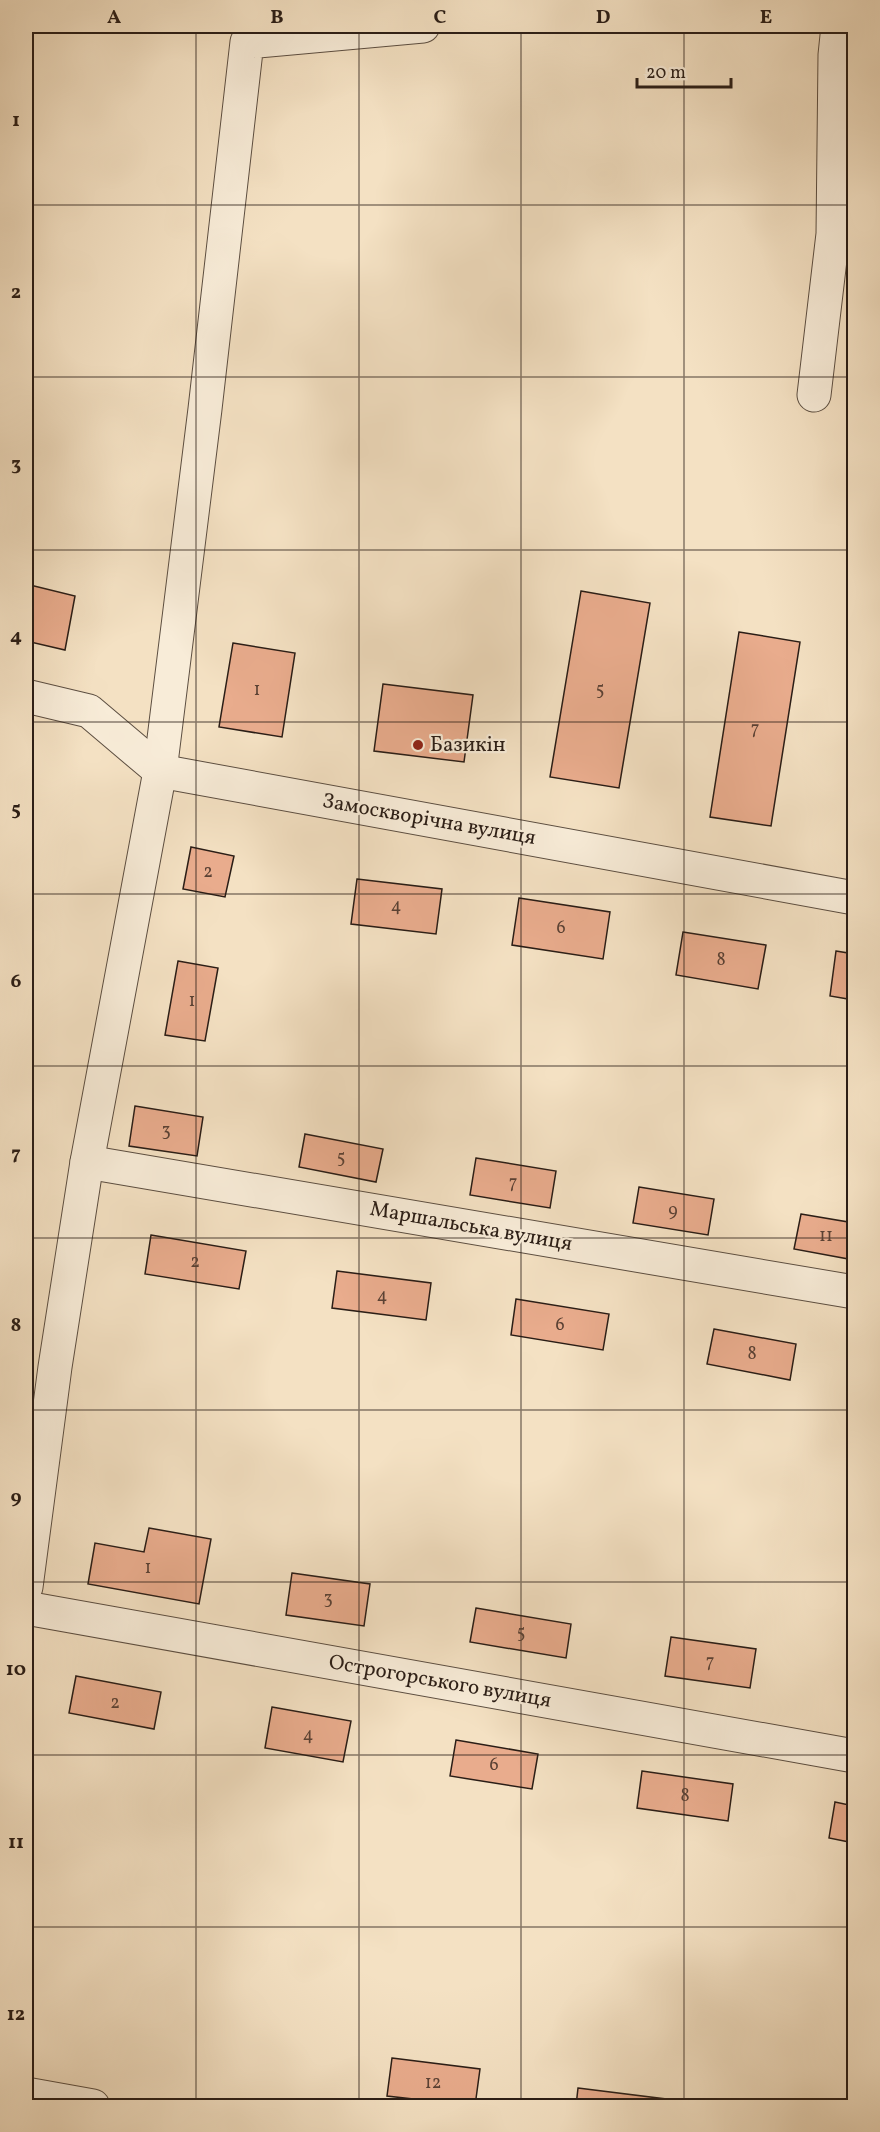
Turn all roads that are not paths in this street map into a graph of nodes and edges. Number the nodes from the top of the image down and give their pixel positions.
1 (423, 26) edge
2 (838, 26) edge
3 (814, 395) dead end
4 (26, 696) edge
5 (160, 771) junction
6 (855, 898) edge
7 (87, 1162) junction
8 (855, 1292) edge
9 (26, 1587) edge
10 (26, 1608) edge
11 (855, 1756) edge
12 (26, 2094) edge
13 (93, 2106) edge

1 - 5 street
2 - 3 street
4 - 5 street, Замоскворічна вулиця
5 - 6 street, Замоскворічна вулиця
5 - 7 street
7 - 8 street, Маршальська вулиця
7 - 9 street
10 - 11 street, Острогорського вулиця
12 - 13 street

